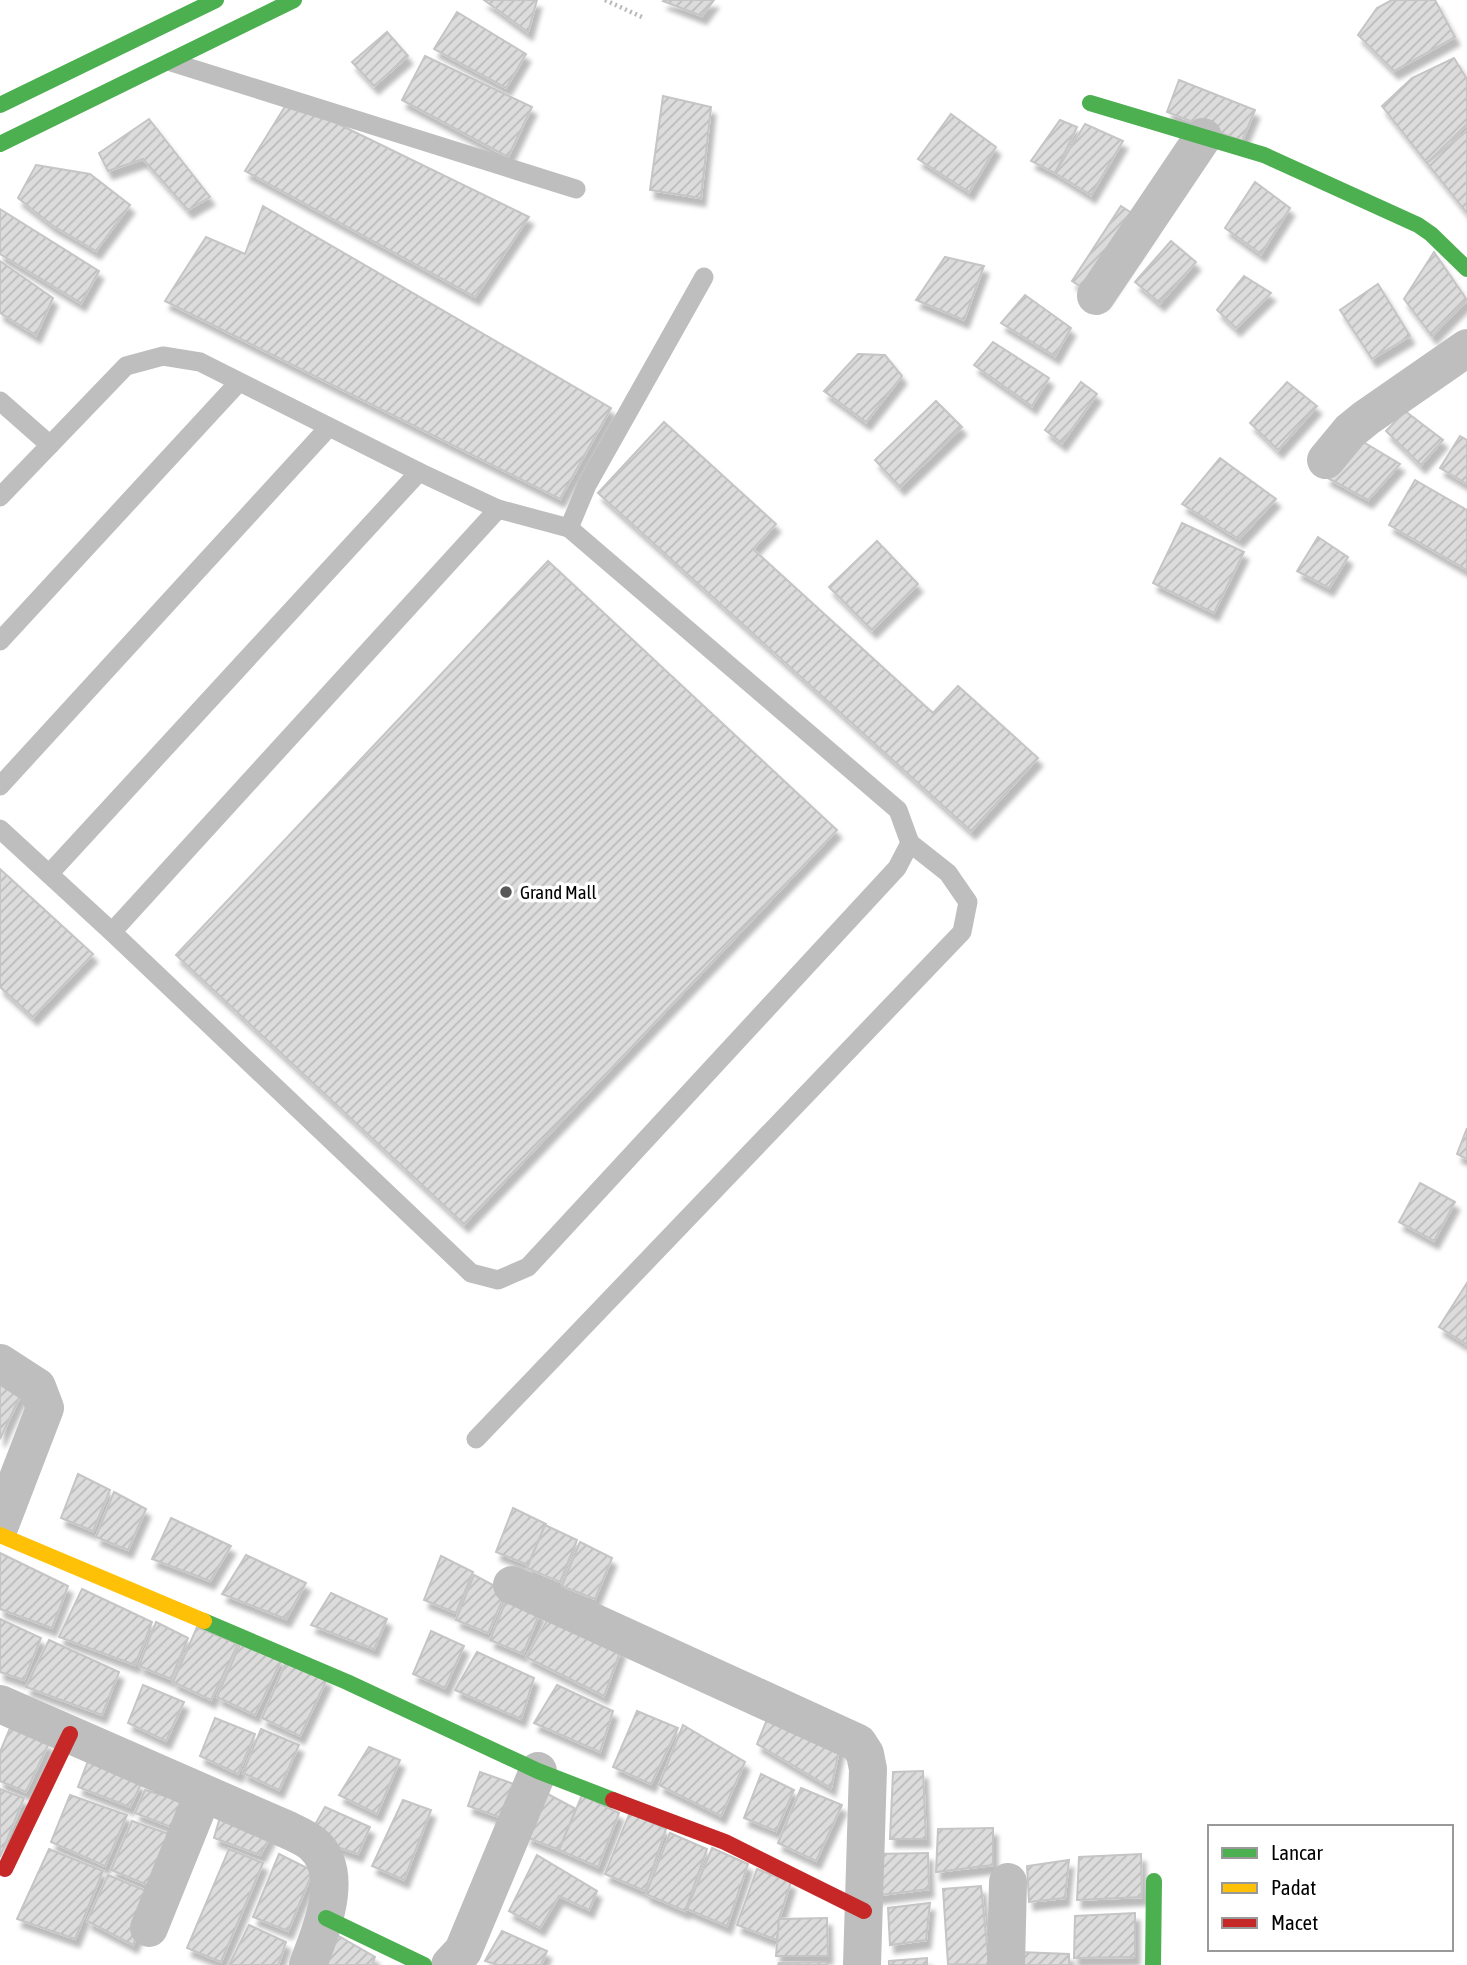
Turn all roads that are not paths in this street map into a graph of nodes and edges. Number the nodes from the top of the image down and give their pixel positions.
1 (216, 0) edge
2 (294, 0) edge
3 (136, 58) junction
4 (167, 61) junction
5 (1090, 103) dead end
6 (0, 105) edge
7 (1203, 137) junction
8 (0, 144) edge
9 (576, 189) dead end
10 (1467, 269) edge
11 (704, 276) dead end
12 (1096, 296) dead end
13 (1467, 348) edge
14 (239, 382) junction
15 (0, 401) edge
16 (328, 427) junction
17 (50, 445) junction
18 (1326, 460) dead end
19 (419, 472) junction
20 (0, 497) edge
21 (498, 509) junction
22 (569, 528) junction
23 (0, 641) edge
24 (0, 786) edge
25 (0, 829) edge
26 (910, 843) junction
27 (49, 874) junction
28 (112, 932) junction
29 (0, 1363) edge
30 (476, 1439) dead end
31 (0, 1525) edge
32 (0, 1535) edge
33 (512, 1585) dead end
34 (0, 1704) edge
35 (70, 1734) junction
36 (538, 1770) junction
37 (203, 1794) junction
38 (5, 1869) dead end
39 (1154, 1881) dead end
40 (1008, 1882) dead end
41 (864, 1912) junction
42 (326, 1918) junction
43 (149, 1928) dead end
44 (308, 1965) edge
45 (424, 1965) edge
46 (450, 1965) edge
47 (862, 1965) edge
48 (1006, 1965) edge
49 (1153, 1965) edge

1 - 3 main road
2 - 4 main road
3 - 4 main road
3 - 6 main road
3 - 8 main road
4 - 9 lane
5 - 7 main road
7 - 10 main road
7 - 12 street
11 - 22 lane
13 - 18 street
14 - 16 lane
14 - 17 lane
14 - 23 lane
15 - 17 lane
16 - 19 lane
16 - 24 lane
17 - 20 lane
19 - 21 lane
19 - 27 lane
21 - 22 lane
21 - 28 lane
22 - 26 lane
25 - 27 lane
26 - 28 lane
26 - 30 lane
27 - 28 lane
29 - 31 street
32 - 36 main road
33 - 41 street
34 - 35 street
35 - 37 street
35 - 38 main road
36 - 41 main road
36 - 46 street
37 - 42 street
37 - 43 street
39 - 49 main road
40 - 48 street
41 - 47 street
42 - 44 street
42 - 45 main road

